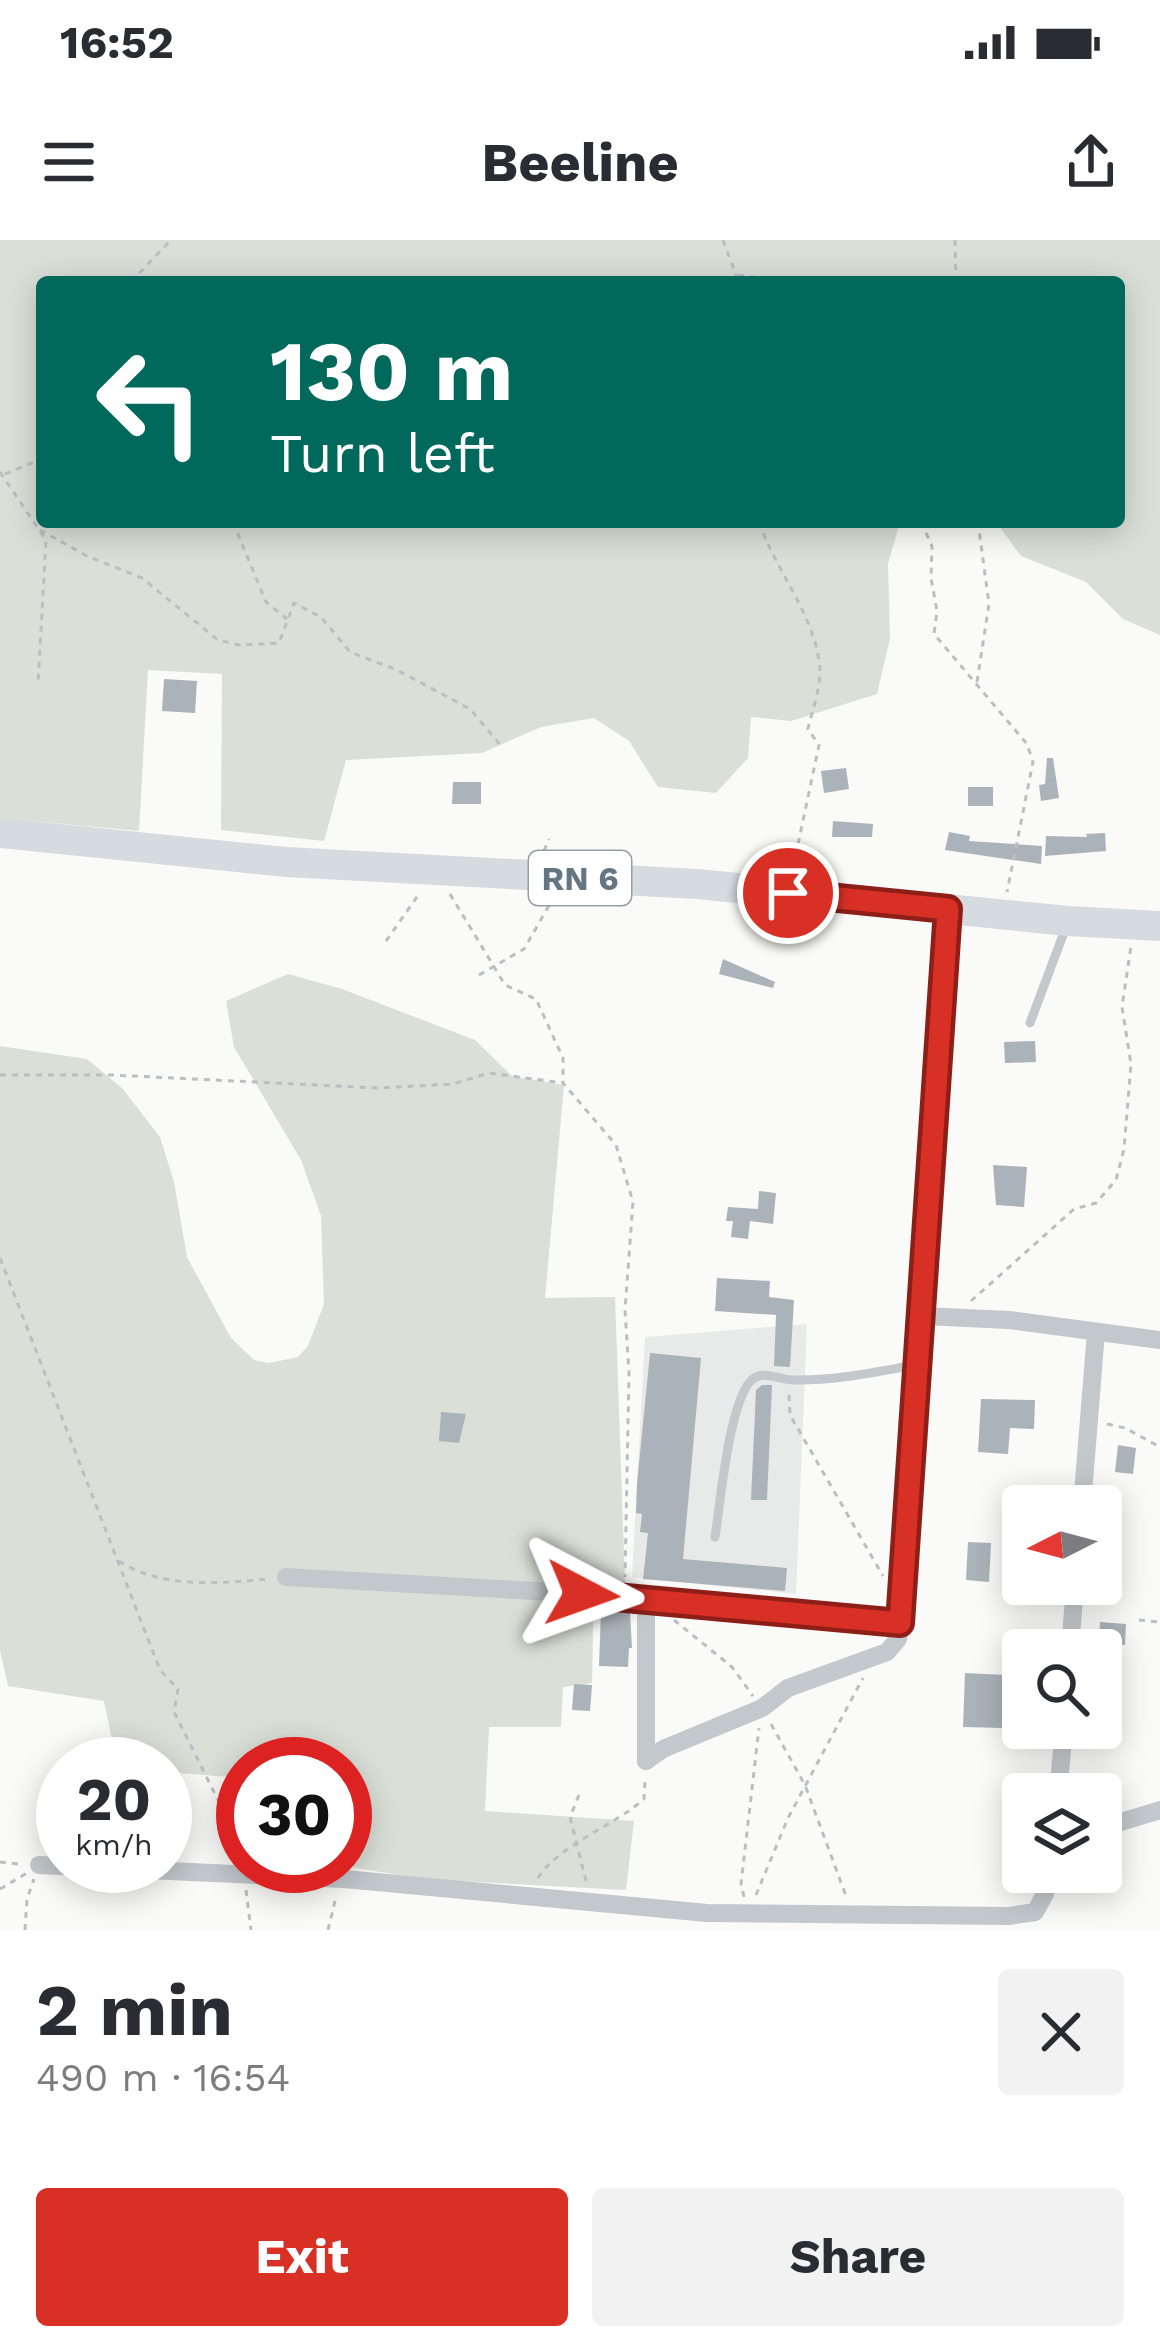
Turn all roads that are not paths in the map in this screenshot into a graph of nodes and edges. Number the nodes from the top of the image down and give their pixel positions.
1 (0, 833) edge
2 (948, 909) junction
3 (1069, 921) junction
4 (1147, 926) edge
5 (1030, 1023) dead end
6 (923, 1316) junction
7 (1096, 1332) junction
8 (1160, 1340) edge
9 (915, 1365) junction
10 (1084, 1485) edge
11 (715, 1537) dead end
12 (286, 1577) road end
13 (646, 1598) junction
14 (901, 1616) junction
15 (1160, 1810) edge
16 (1122, 1822) edge
17 (192, 1874) edge
18 (1045, 1893) edge
19 (748, 1914) junction
20 (730, 1930) edge

1 - 2 main road, RN 6
2 - 3 main road, RN 6
2 - 6 street
3 - 4 main road, RN 6
3 - 5 lane
6 - 7 street
6 - 9 street
7 - 8 street
7 - 10 street
9 - 11 lane
9 - 14 street
12 - 13 street
13 - 14 street
13 - 14 street
15 - 16 street
17 - 19 street
18 - 19 street
19 - 20 street

